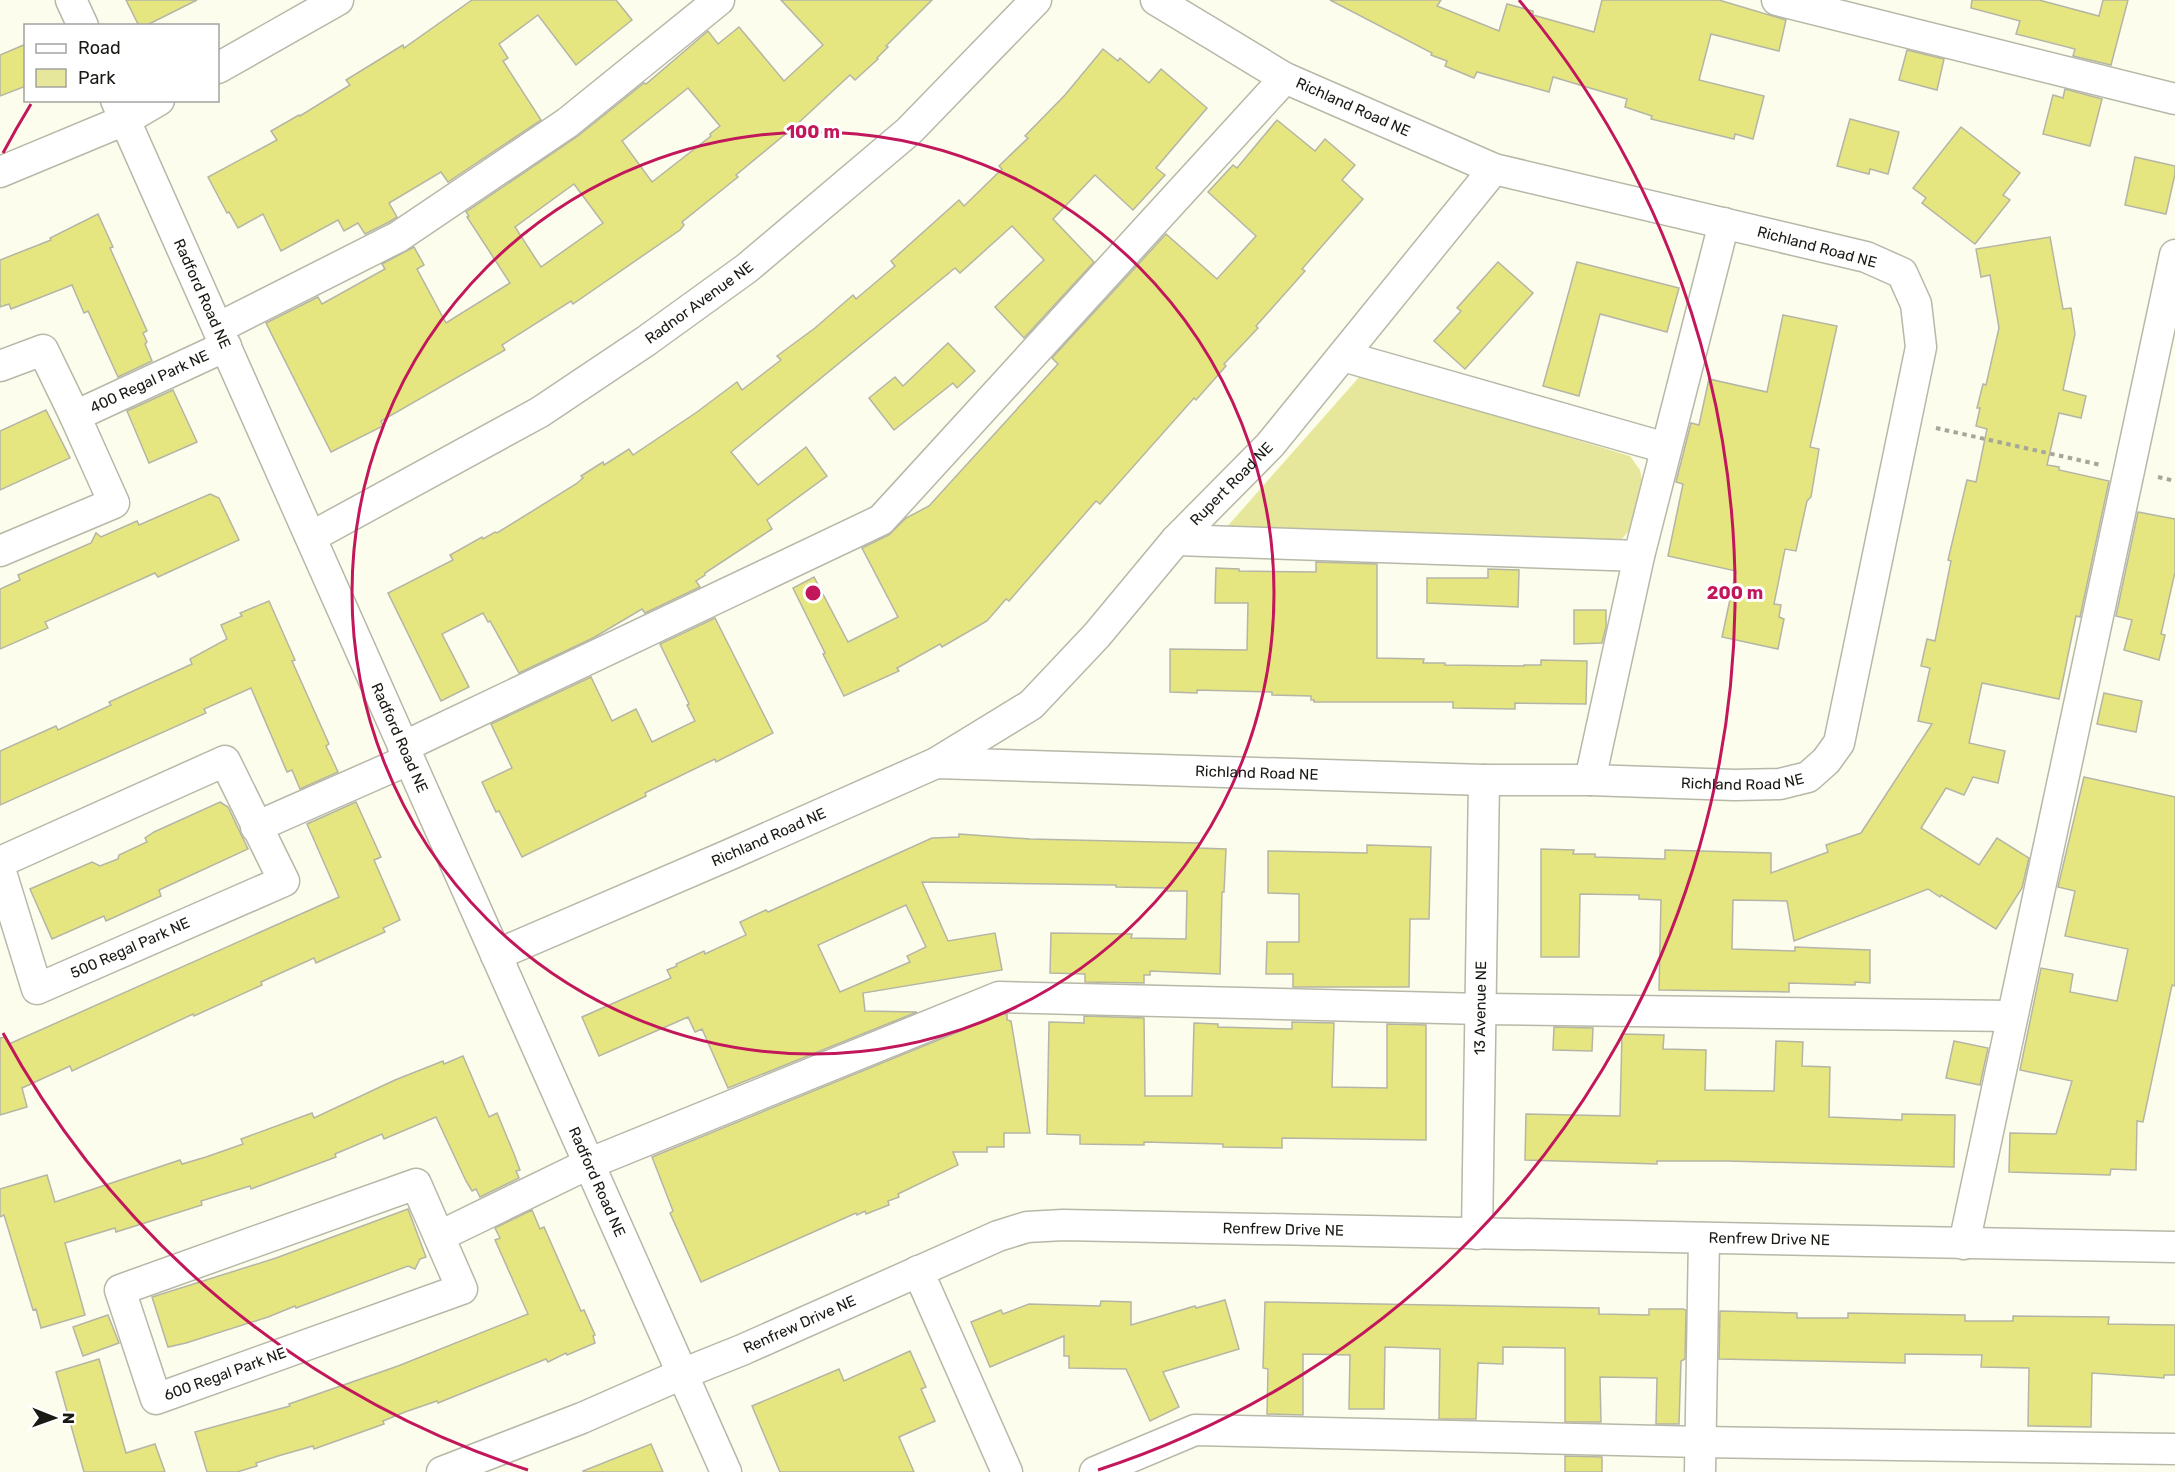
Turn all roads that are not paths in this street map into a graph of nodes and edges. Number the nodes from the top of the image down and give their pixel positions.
1 (71, 0) edge
2 (338, 0) edge
3 (719, 0) edge
4 (1036, 0) edge
5 (1156, 0) edge
6 (1777, 0) edge
7 (82, 24) edge
8 (219, 67) edge
9 (1285, 78) junction
10 (2175, 99) edge
11 (151, 102) edge
12 (120, 110) edge
13 (1494, 169) junction
14 (0, 172) edge
15 (1725, 224) junction
16 (2175, 255) edge
17 (222, 337) junction
18 (1343, 356) junction
19 (0, 366) edge
20 (75, 416) junction
21 (1666, 448) junction
22 (311, 537) junction
23 (1176, 540) junction
24 (0, 551) edge
25 (1639, 556) junction
26 (406, 754) junction
27 (936, 763) junction
28 (1485, 780) junction
29 (1590, 780) junction
30 (256, 827) junction
31 (0, 862) edge
32 (0, 869) edge
33 (496, 955) junction
34 (1482, 1009) junction
35 (2011, 1016) junction
36 (588, 1164) junction
37 (1477, 1234) junction
38 (440, 1236) junction
39 (1704, 1238) junction
40 (1964, 1244) junction
41 (2175, 1247) edge
42 (918, 1271) junction
43 (682, 1374) junction
44 (1701, 1442) junction
45 (2175, 1449) edge
46 (442, 1472) edge
47 (726, 1472) edge
48 (1007, 1472) edge
49 (1095, 1472) edge
50 (1700, 1472) edge

1 - 7 street
2 - 8 street
3 - 17 street, 400 Regal Park NE
4 - 22 street, Radnor Avenue NE
5 - 9 street, Richland Road NE
6 - 10 street
9 - 13 street, Richland Road NE
9 - 26 street
11 - 12 street
12 - 14 street
12 - 17 street, Radford Road NE
13 - 15 street, Richland Road NE
13 - 18 street, Rupert Road NE
15 - 21 street
15 - 29 street, Richland Road NE
16 - 35 street
17 - 20 street, 400 Regal Park NE
17 - 22 street, Radford Road NE
18 - 21 street
18 - 23 street, Rupert Road NE
19 - 20 street, 400 Regal Park NE
20 - 24 street, 400 Regal Park NE
21 - 25 street
22 - 26 street, Radford Road NE
23 - 25 street
23 - 27 street, Rupert Road NE
25 - 29 street
26 - 30 street
26 - 33 street, Radford Road NE
27 - 28 street, Richland Road NE
27 - 33 street, Richland Road NE
28 - 29 street, Richland Road NE
28 - 34 street, 13 Avenue NE
30 - 31 street, 500 Regal Park NE
30 - 32 street, 500 Regal Park NE
33 - 36 street, Radford Road NE
34 - 35 street
34 - 36 street
34 - 37 street, 13 Avenue NE
35 - 40 street
36 - 38 street
36 - 43 street, Radford Road NE
37 - 39 street, Renfrew Drive NE
37 - 42 street, Renfrew Drive NE
38 - 38 street, 600 Regal Park NE
39 - 40 street, Renfrew Drive NE
39 - 44 street
40 - 41 street, Renfrew Drive NE
42 - 43 street, Renfrew Drive NE
42 - 48 street
43 - 46 street, Renfrew Drive NE
43 - 47 street, Radford Road NE
44 - 45 street
44 - 49 street
44 - 50 street

